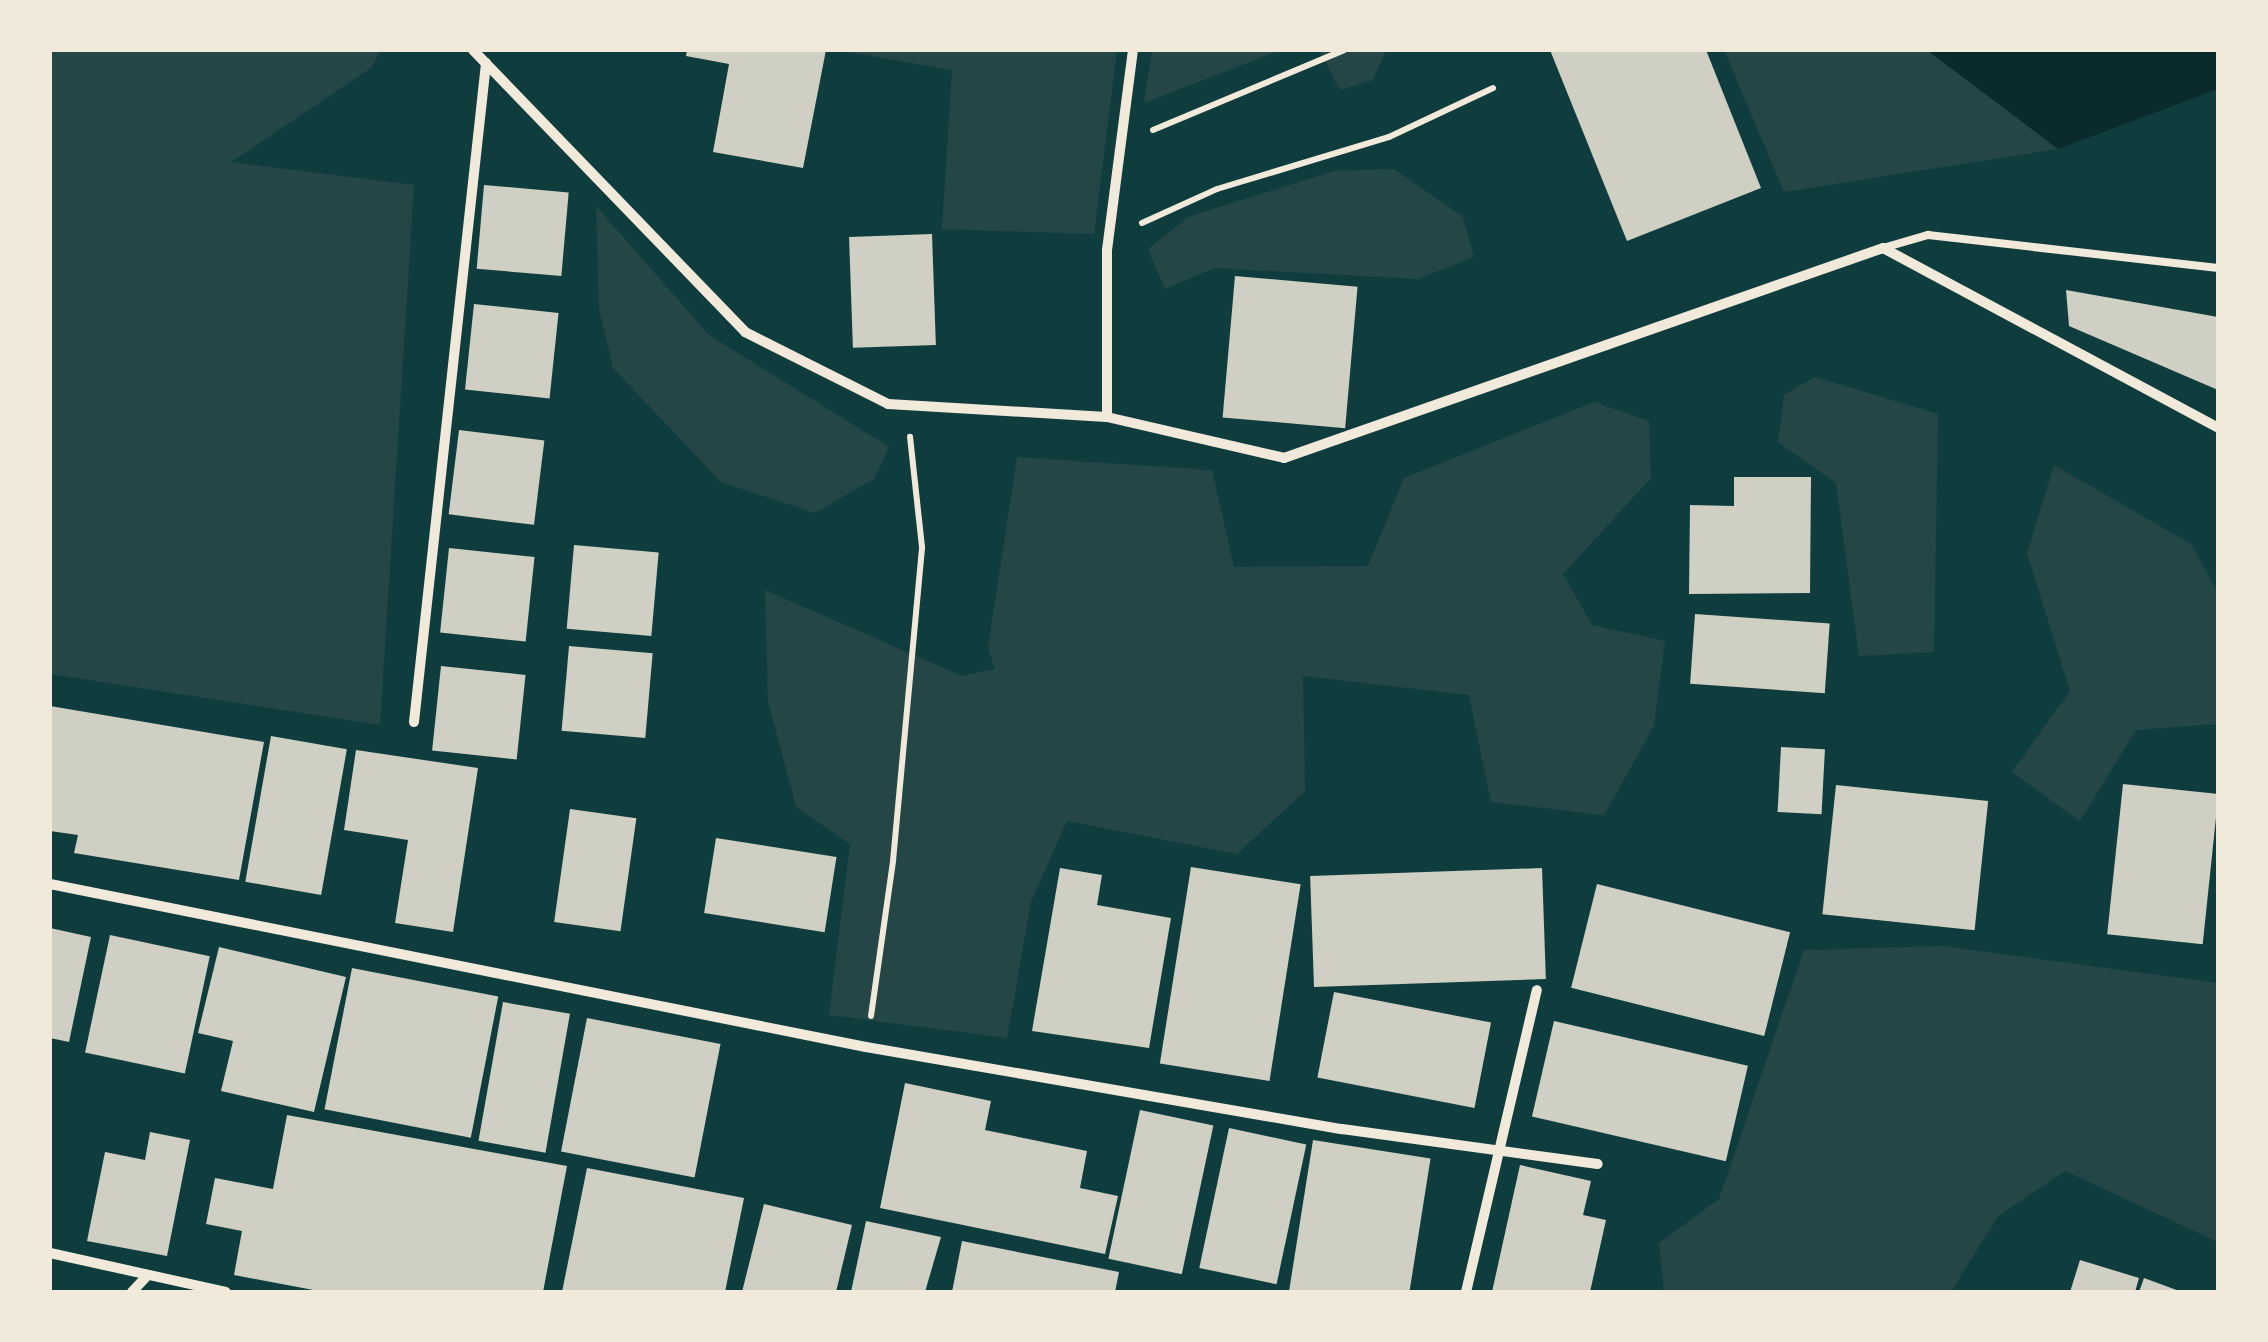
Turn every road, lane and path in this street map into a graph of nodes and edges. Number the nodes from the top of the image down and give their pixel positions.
1 (473, 50) edge
2 (1133, 50) edge
3 (1344, 50) edge
4 (486, 63) junction
5 (1493, 88) dead end
6 (1120, 144) junction
7 (1109, 238) junction
8 (1883, 248) junction
9 (2218, 268) edge
10 (888, 404) junction
11 (1107, 417) junction
12 (2218, 428) edge
13 (414, 722) dead end
14 (50, 884) edge
15 (1537, 990) dead end
16 (866, 1047) junction
17 (1505, 1148) junction
18 (1598, 1164) dead end
19 (50, 1253) edge
20 (148, 1276) junction
21 (132, 1292) edge
22 (226, 1292) edge
23 (1466, 1292) edge

1 - 4 street
2 - 6 street
3 - 6 path
4 - 10 street
4 - 13 street
5 - 7 path
6 - 7 street
7 - 11 street
8 - 9 lane
8 - 11 street
8 - 12 street
10 - 11 street
10 - 16 path
14 - 16 street
15 - 17 street
16 - 17 street
17 - 18 street
17 - 23 street
19 - 20 street
20 - 21 street
20 - 22 street

